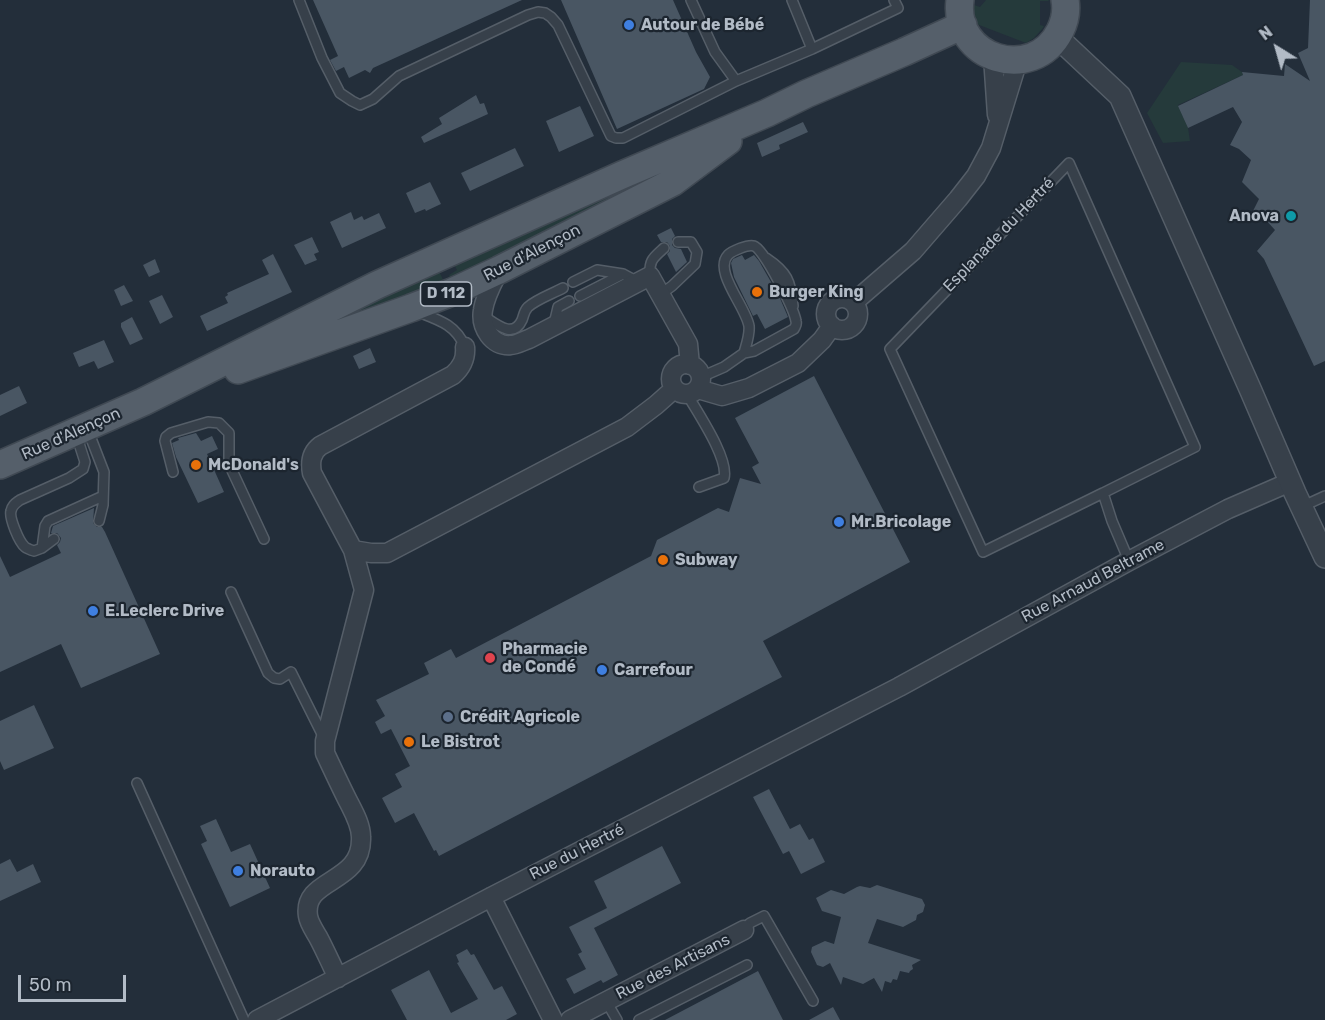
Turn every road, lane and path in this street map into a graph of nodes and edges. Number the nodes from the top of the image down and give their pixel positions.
1 (299, 0) edge
2 (691, 0) edge
3 (792, 0) edge
4 (894, 0) edge
5 (1065, 0) edge
6 (962, 13) edge
7 (1057, 38) junction
8 (812, 49) junction
9 (1005, 58) junction
10 (736, 81) junction
11 (767, 113) junction
12 (998, 126) junction
13 (678, 242) dead end
14 (664, 248) dead end
15 (499, 270) junction
16 (637, 277) junction
17 (573, 282) dead end
18 (563, 288) dead end
19 (661, 294) junction
20 (580, 296) dead end
21 (569, 301) dead end
22 (411, 308) junction
23 (482, 315) junction
24 (554, 327) junction
25 (465, 347) joint
26 (744, 353) junction
27 (690, 383) junction
28 (143, 402) junction
29 (80, 429) junction
30 (0, 465) edge
31 (173, 472) dead end
32 (1290, 482) junction
33 (699, 487) dead end
34 (1103, 493) junction
35 (104, 496) junction
36 (1325, 496) edge
37 (1301, 507) junction
38 (99, 521) dead end
39 (54, 539) dead end
40 (264, 539) dead end
41 (42, 548) junction
42 (1325, 557) edge
43 (356, 558) junction
44 (1129, 561) junction
45 (231, 592) dead end
46 (899, 687) joint
47 (325, 741) junction
48 (137, 783) dead end
49 (491, 897) junction
50 (744, 930) joint
51 (747, 965) dead end
52 (338, 978) junction
53 (813, 1001) dead end
54 (606, 1002) junction
55 (243, 1020) edge
56 (257, 1020) edge
57 (553, 1020) edge
58 (570, 1020) edge
59 (617, 1020) edge
60 (639, 1020) edge

1 - 10 lane
2 - 10 lane
3 - 8 lane
4 - 8 lane
5 - 7 main road
6 - 9 main road
6 - 11 main road, Rue d'Alençon / D 112
7 - 9 main road
7 - 32 street
8 - 10 lane
9 - 12 street
9 - 12 street
11 - 15 main road, Rue d'Alençon / D 112
11 - 28 main road, Rue d'Alençon / D 112
12 - 27 street
13 - 19 lane
14 - 16 lane
15 - 22 main road, Rue d'Alençon / D 112
15 - 23 street
16 - 17 lane
16 - 19 street
16 - 20 lane
16 - 24 street
18 - 23 lane
19 - 27 street
21 - 24 lane
22 - 25 lane
22 - 28 main road, Rue d'Alençon / D 112
23 - 24 street
25 - 43 street
26 - 26 lane
26 - 27 lane
27 - 33 lane
27 - 43 street
28 - 29 main road, Rue d'Alençon / D 112
29 - 30 main road, Rue d'Alençon / D 112
29 - 35 lane
29 - 41 lane
31 - 40 lane
32 - 37 street
32 - 44 street, Rue Arnaud Beltrame
34 - 34 lane, Esplanade du Hertré
34 - 44 lane
35 - 38 lane
35 - 41 lane
36 - 37 lane
37 - 42 street
39 - 41 lane
43 - 47 street
44 - 46 street, Rue Arnaud Beltrame
45 - 47 lane
46 - 49 street, Rue du Hertré
47 - 52 street
48 - 55 lane
49 - 52 street, Rue du Hertré
49 - 57 street
50 - 53 lane
50 - 54 street, Rue des Artisans
51 - 60 lane
52 - 56 street, Rue du Hertré
54 - 58 street, Rue des Artisans
54 - 59 lane

